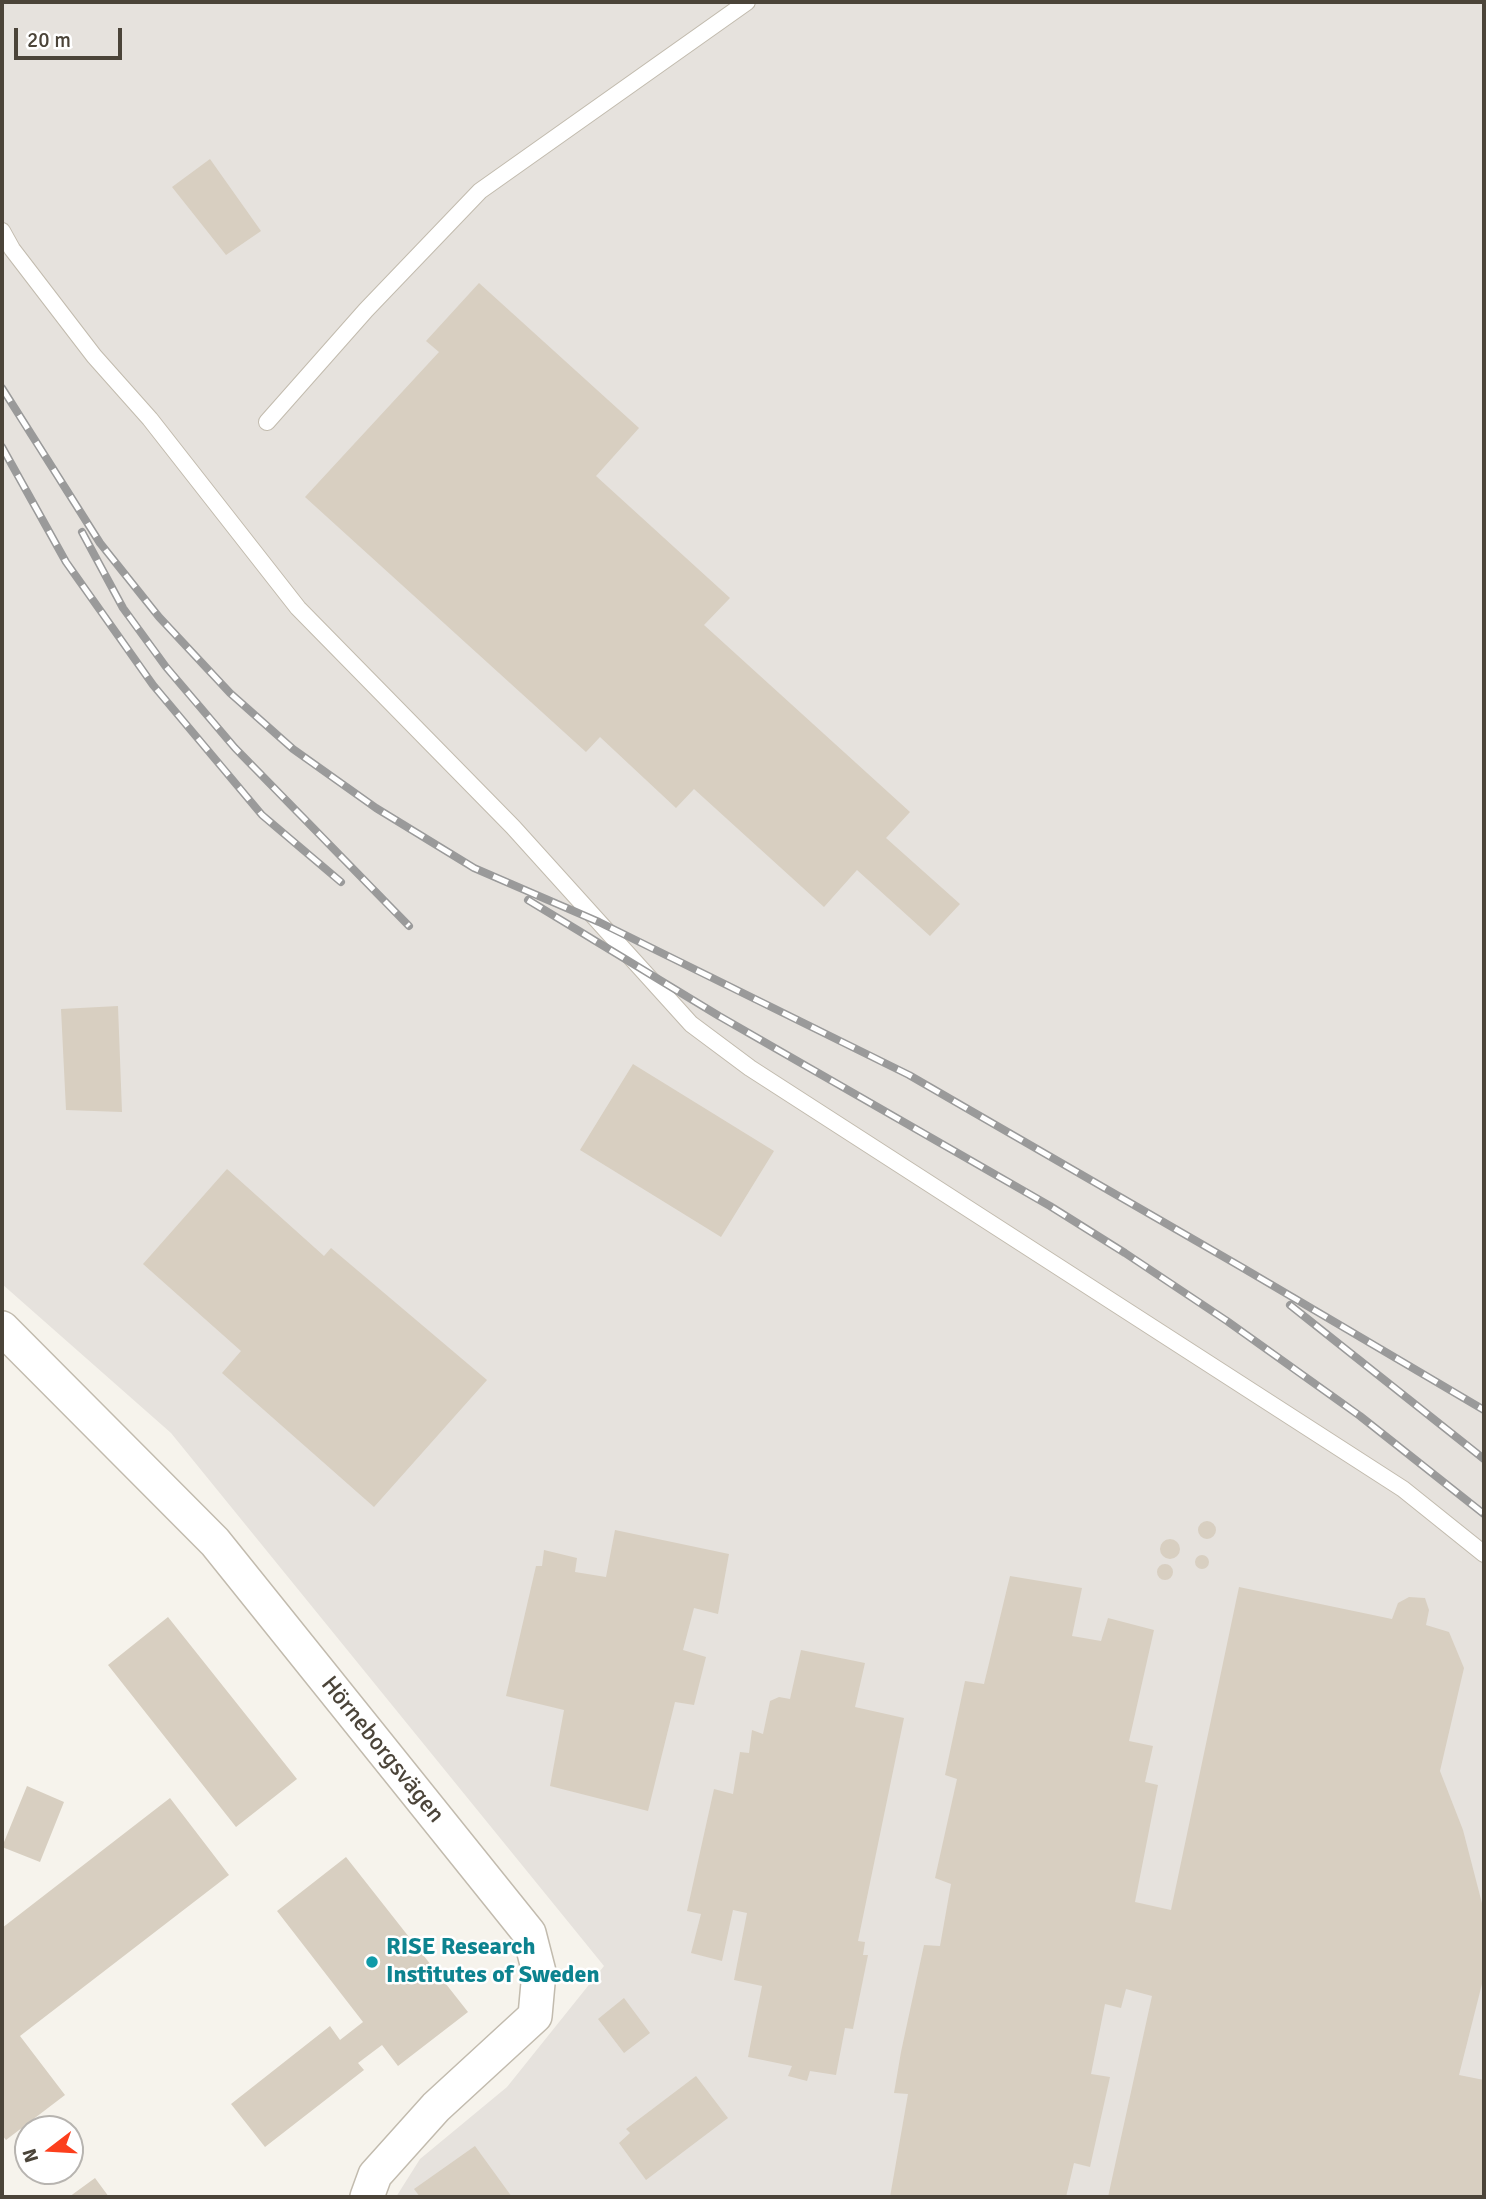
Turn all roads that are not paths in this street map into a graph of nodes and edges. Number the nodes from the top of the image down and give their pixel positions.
1 (747, 2) edge
2 (2, 232) edge
3 (267, 422) dead end
4 (2, 1328) edge
5 (1484, 1554) edge
6 (367, 2197) edge

1 - 3 lane
2 - 5 lane
4 - 6 street, Hörneborgsvägen

